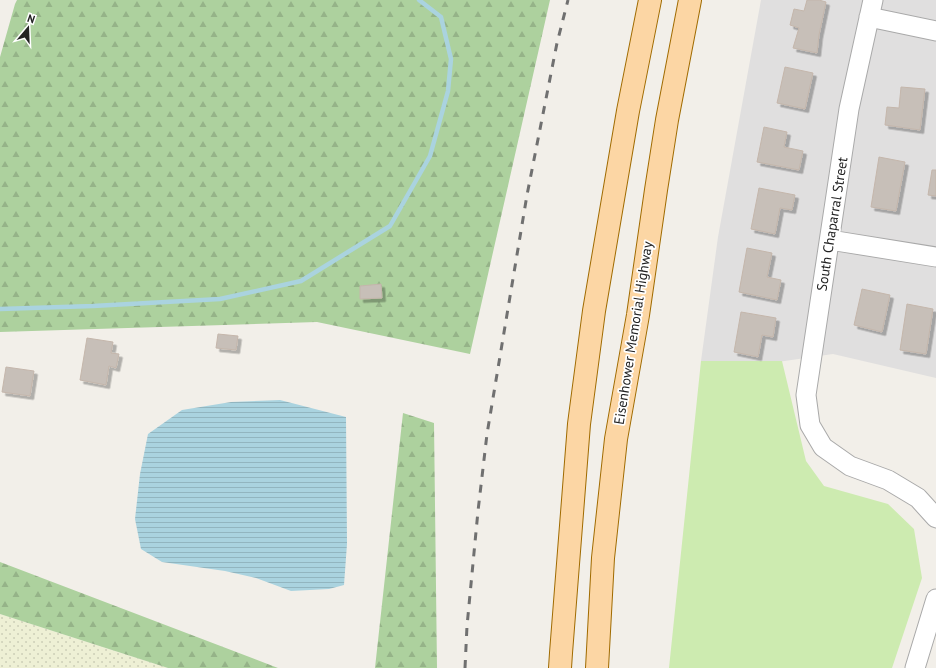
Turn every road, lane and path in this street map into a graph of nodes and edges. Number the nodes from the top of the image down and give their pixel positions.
1 (650, 0) edge
2 (690, 0) edge
3 (871, 8) edge
4 (936, 31) edge
5 (830, 240) junction
6 (936, 257) edge
7 (936, 518) edge
8 (936, 599) edge
9 (560, 668) edge
10 (597, 668) edge
11 (915, 668) edge

1 - 9 main road
2 - 10 main road, Eisenhower Memorial Highway
3 - 4 street
3 - 5 street, South Chaparral Street
5 - 6 street
5 - 7 street, South Chaparral Street
8 - 11 street

